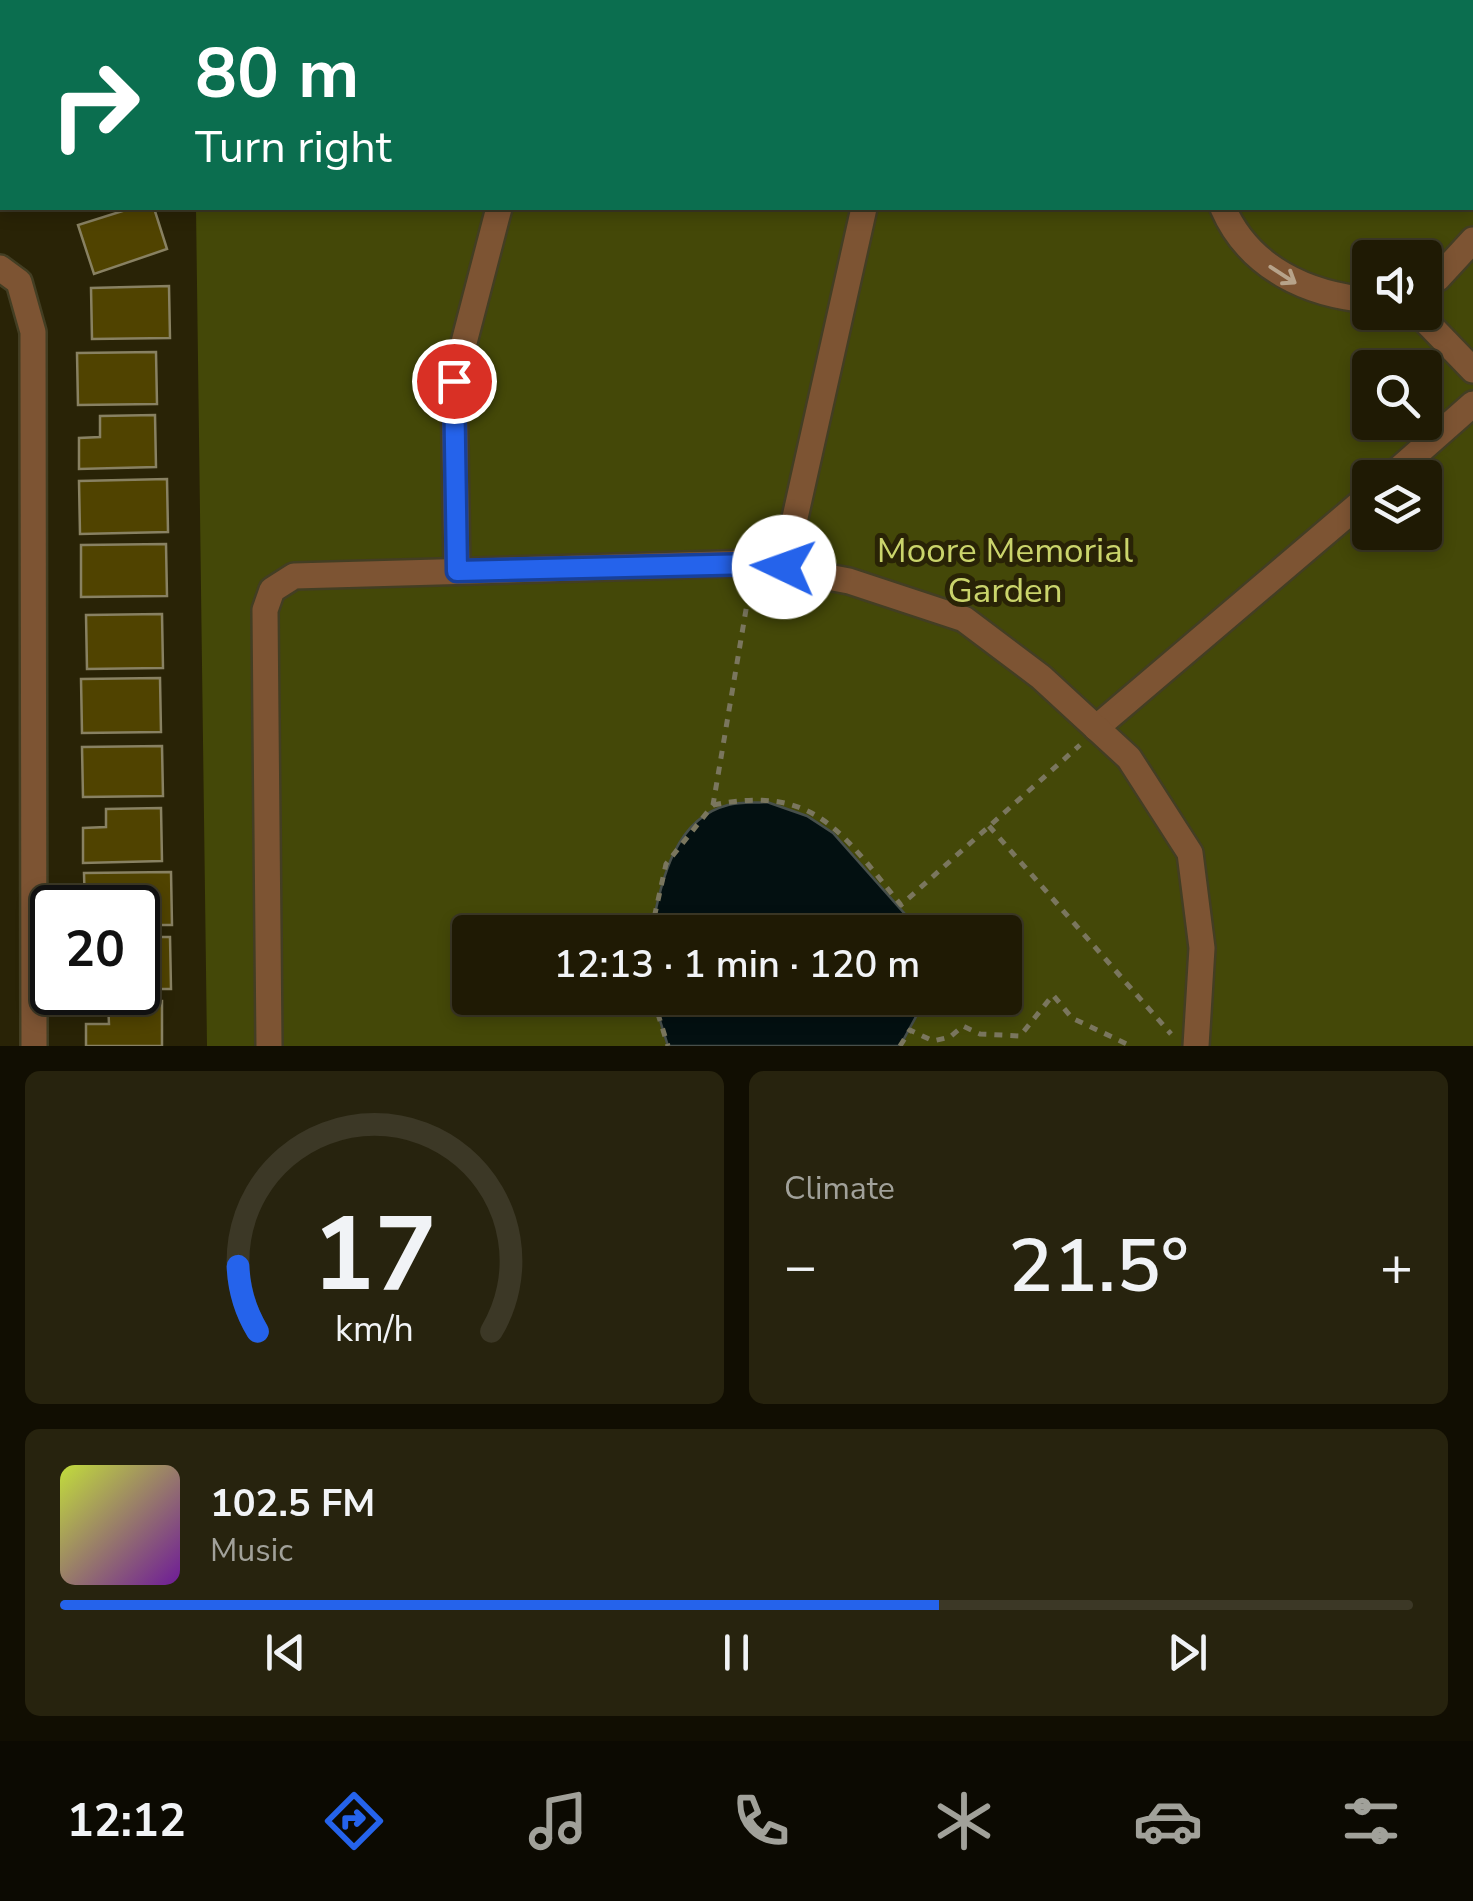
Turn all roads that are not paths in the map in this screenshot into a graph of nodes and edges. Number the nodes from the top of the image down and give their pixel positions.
1 (499, 210) edge
2 (864, 210) edge
3 (1224, 210) edge
4 (1473, 240) edge
5 (0, 268) edge
6 (1442, 274) edge
7 (1352, 298) edge
8 (1434, 330) edge
9 (1473, 370) edge
10 (1473, 404) edge
11 (1410, 460) edge
12 (1352, 510) edge
13 (784, 567) junction
14 (457, 571) junction
15 (1096, 728) junction
16 (1184, 1041) edge
17 (34, 1046) edge
18 (269, 1046) edge

1 - 14 street
2 - 13 street
3 -> 7 street
4 - 6 street
5 - 17 street
8 - 9 street
10 - 11 street
12 - 15 street
13 - 14 street
13 - 15 street
14 - 18 street
15 - 16 street

